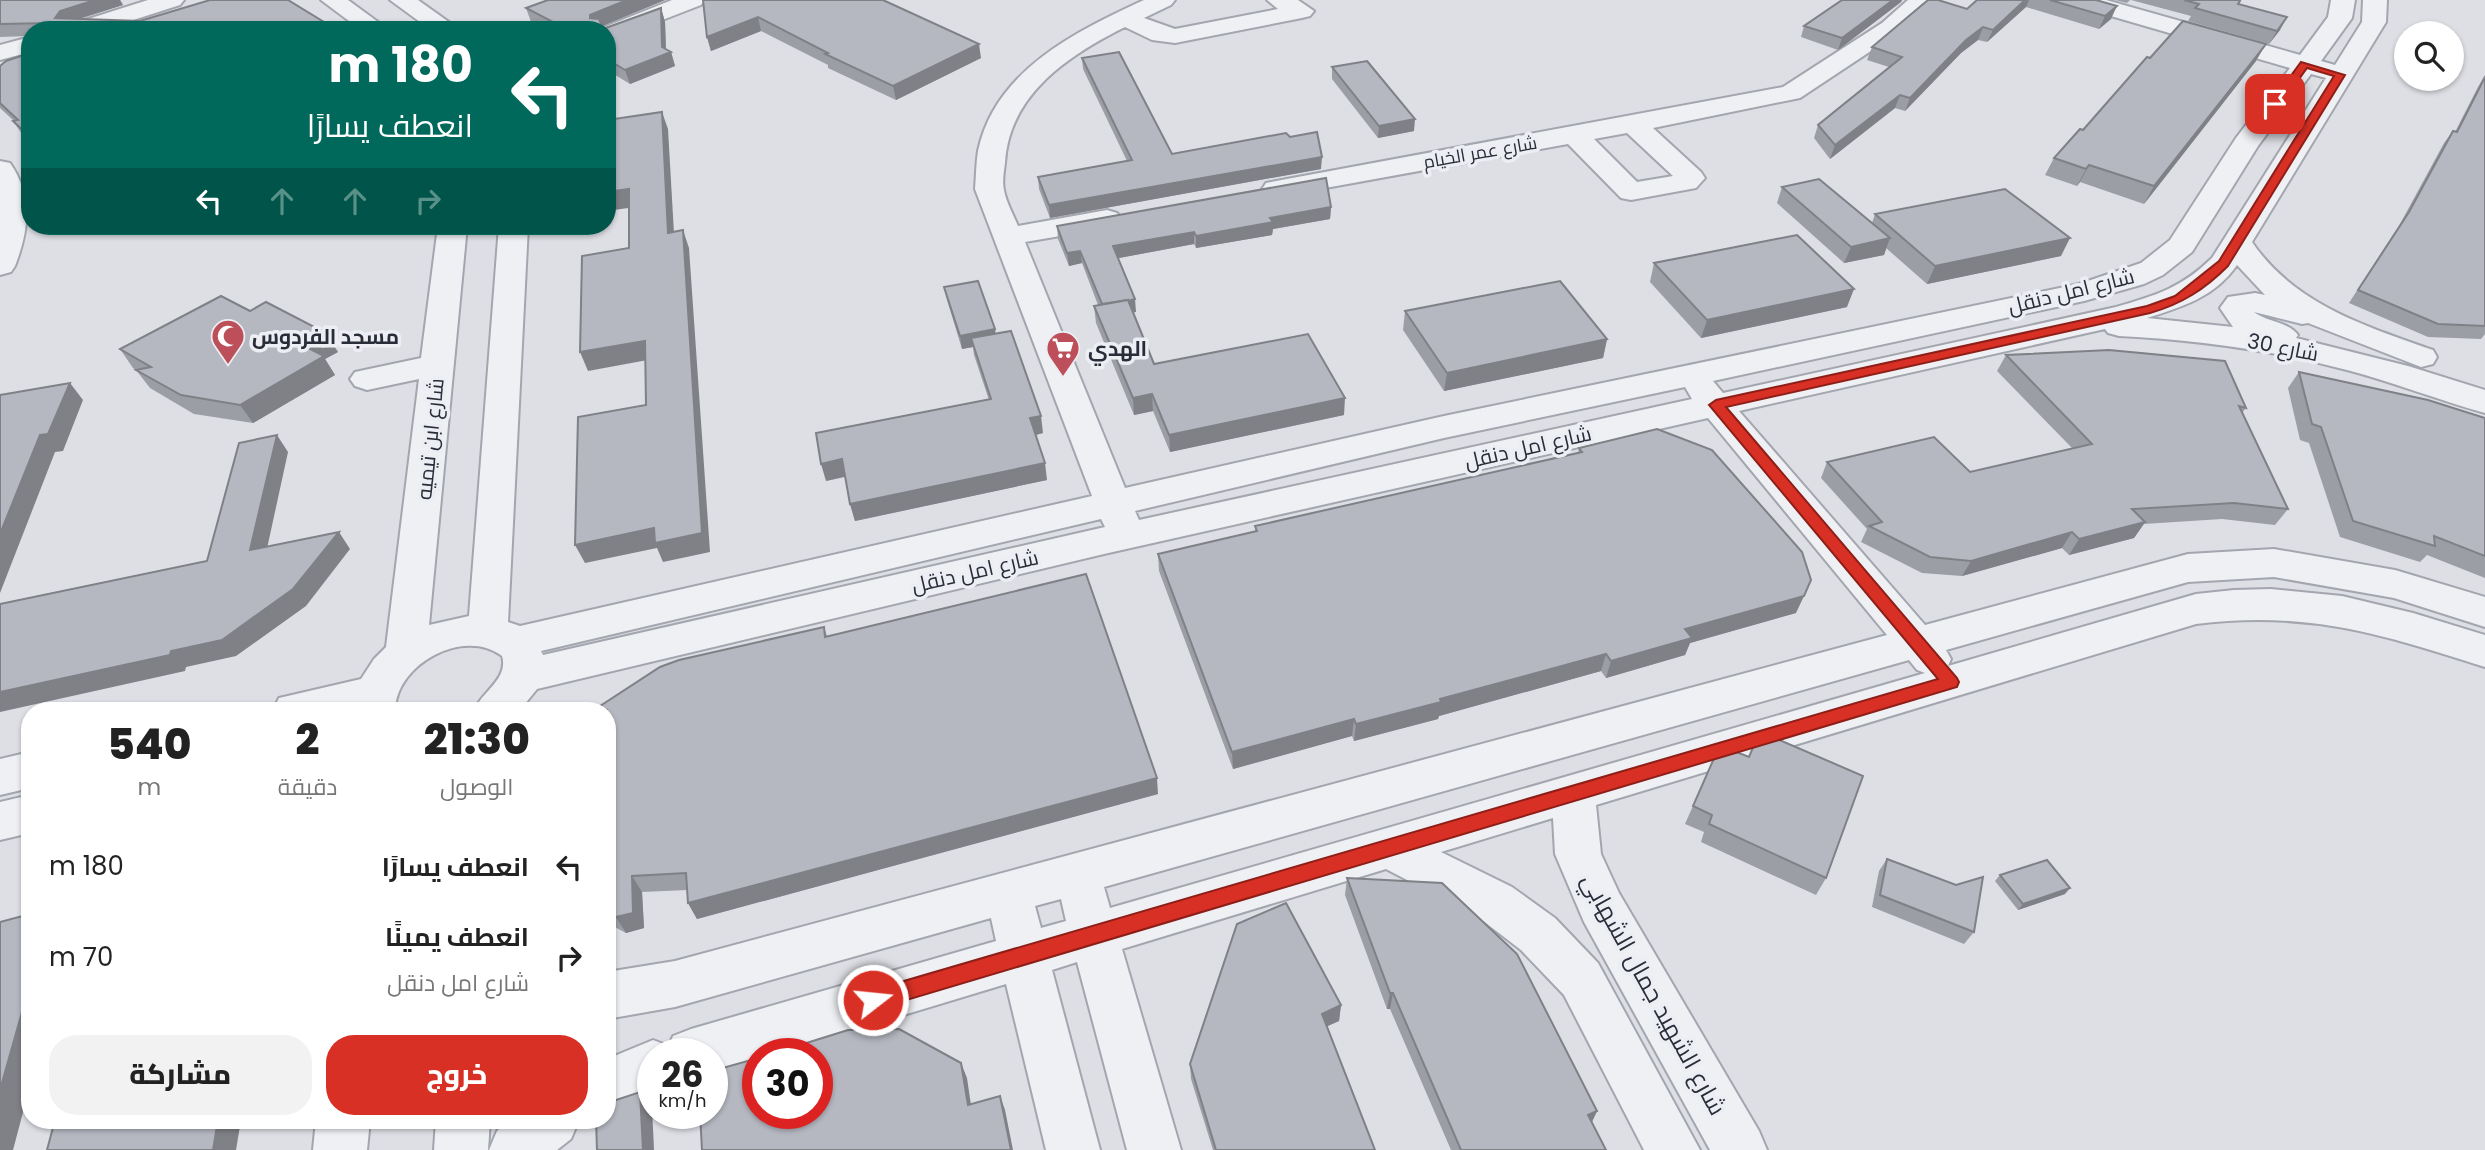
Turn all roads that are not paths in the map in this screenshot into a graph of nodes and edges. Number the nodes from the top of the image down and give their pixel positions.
1 (333, 0) edge
2 (402, 0) edge
3 (693, 0) edge
4 (1163, 0) edge
5 (1279, 0) edge
6 (1922, 0) edge
7 (2081, 0) edge
8 (2343, 0) edge
9 (2375, 0) edge
10 (182, 4) edge
11 (1125, 18) junction
12 (113, 21) edge
13 (141, 21) edge
14 (364, 21) edge
15 (434, 21) edge
16 (616, 30) edge
17 (21, 47) edge
18 (0, 53) edge
19 (21, 60) edge
20 (2305, 64) junction
21 (0, 68) edge
22 (2340, 75) junction
23 (1631, 123) junction
24 (1573, 134) junction
25 (0, 169) edge
26 (1246, 194) edge
27 (1127, 215) edge
28 (451, 235) edge
29 (513, 235) edge
30 (1009, 236) junction
31 (2238, 243) junction
32 (0, 266) edge
33 (2075, 325) junction
34 (2337, 325) junction
35 (2333, 357) junction
36 (438, 365) junction
37 (1691, 376) junction
38 (367, 379) dead end
39 (2485, 380) edge
40 (2485, 402) edge
41 (1716, 405) junction
42 (1112, 503) junction
43 (1127, 537) junction
44 (2485, 612) edge
45 (1917, 643) junction
46 (509, 649) junction
47 (2485, 651) edge
48 (406, 653) junction
49 (1951, 682) junction
50 (375, 701) edge
51 (504, 702) edge
52 (21, 772) edge
53 (0, 777) edge
54 (1573, 793) junction
55 (21, 816) edge
56 (0, 821) edge
57 (1389, 848) junction
58 (1077, 873) junction
59 (1008, 892) junction
60 (1094, 935) junction
61 (1024, 955) junction
62 (616, 994) edge
63 (728, 1043) edge
64 (637, 1072) edge
65 (616, 1081) edge
66 (342, 1129) edge
67 (462, 1129) edge
68 (541, 1129) edge
69 (340, 1150) edge
70 (461, 1150) edge
71 (516, 1150) edge
72 (1073, 1150) edge
73 (1154, 1150) edge
74 (1673, 1150) edge
75 (1740, 1150) edge

1 - 14 street
2 - 15 street
3 - 16 street
4 - 11 street
5 - 11 street
6 - 23 street, شارع عمر الخيام
7 - 20 street
8 - 20 street, شارع امل دنقل
9 - 22 street, شارع امل دنقل
10 - 12 street
10 - 13 street
11 - 30 street
17 - 18 street
19 - 21 street
20 - 22 street
20 - 37 street, شارع امل دنقل
22 - 31 street, شارع امل دنقل
23 - 24 street, شارع عمر الخيام
23 - 24 street
24 - 26 street, شارع عمر الخيام
25 - 32 street
27 - 30 street
28 - 36 street, شارع ابن تيميه
29 - 46 street
30 - 42 street
31 - 33 street, شارع امل دنقل
31 - 34 street, شارع 30
33 - 35 street, شارع 30
33 - 41 street, شارع امل دنقل
34 - 35 street
34 - 39 street, شارع 30
35 - 40 street, شارع 30
36 - 38 street
36 - 48 street, شارع ابن تيميه
37 - 41 street
37 - 42 street, شارع امل دنقل
41 - 43 street, شارع امل دنقل
41 - 45 street
42 - 43 street
42 - 46 street, شارع امل دنقل
43 - 46 street, شارع امل دنقل
44 - 45 street
45 - 49 street
45 - 58 street
46 - 48 street
46 - 51 street
47 - 49 street
48 - 50 street
49 - 54 street
52 - 53 street
54 - 57 street
54 - 75 street, شارع الشهيد جمال الشهابي
55 - 56 street
57 - 60 street
57 - 74 street
58 - 59 street
58 - 60 street
59 - 61 street
59 - 62 street
60 - 61 street
60 - 73 street
61 - 63 street
61 - 72 street
64 - 65 street
66 - 69 street
67 - 70 street
68 - 71 street

